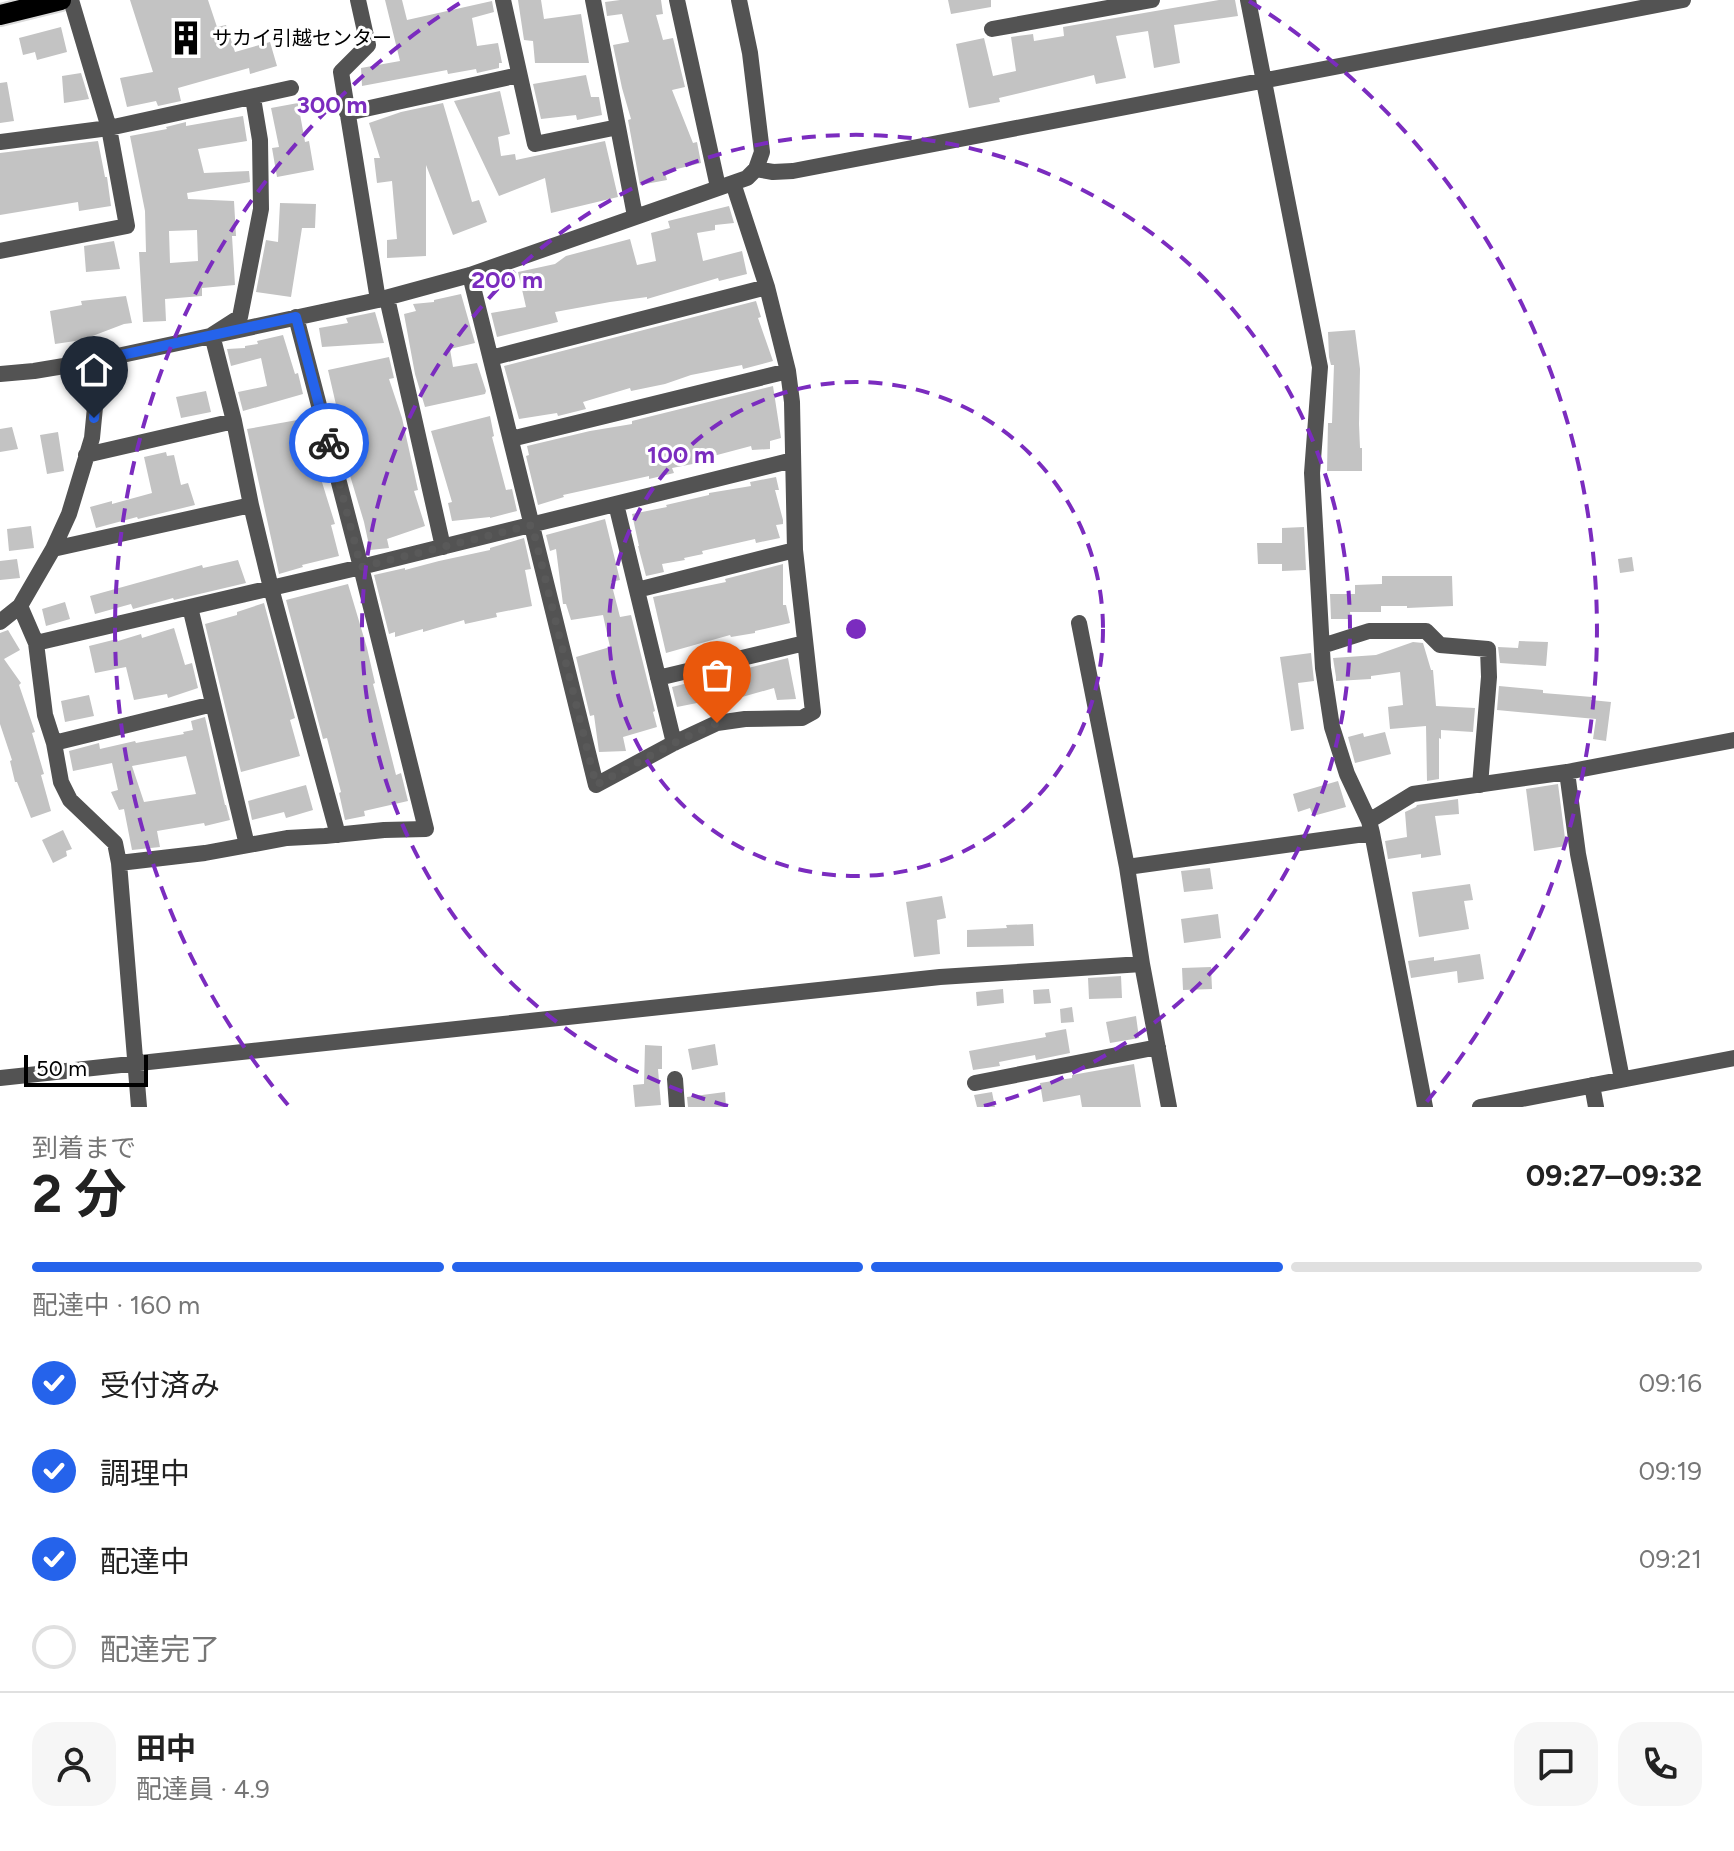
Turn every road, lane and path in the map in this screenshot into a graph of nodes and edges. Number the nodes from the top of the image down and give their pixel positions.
1 (61, 0) edge
2 (71, 0) edge
3 (358, 0) edge
4 (503, 0) edge
5 (593, 0) edge
6 (677, 0) edge
7 (739, 0) edge
8 (1152, 0) edge
9 (1248, 0) edge
10 (1683, 0) edge
11 (0, 15) edge
12 (992, 29) dead end
13 (519, 75) junction
14 (1263, 80) junction
15 (291, 88) dead end
16 (253, 98) junction
17 (347, 113) junction
18 (618, 127) junction
19 (109, 128) junction
20 (0, 142) edge
21 (756, 169) junction
22 (726, 185) junction
23 (635, 216) junction
24 (0, 251) edge
25 (470, 275) junction
26 (767, 287) junction
27 (382, 299) junction
28 (296, 317) junction
29 (212, 335) junction
30 (491, 358) junction
31 (94, 361) junction
32 (788, 371) junction
33 (0, 374) edge
34 (234, 421) junction
35 (511, 439) junction
36 (86, 455) junction
37 (793, 460) junction
38 (616, 504) junction
39 (251, 505) junction
40 (532, 525) junction
41 (443, 547) junction
42 (53, 549) junction
43 (795, 550) junction
44 (361, 567) junction
45 (271, 588) junction
46 (637, 590) junction
47 (20, 606) junction
48 (190, 607) junction
49 (0, 622) edge
50 (1079, 623) dead end
51 (36, 643) junction
52 (805, 643) junction
53 (1322, 646) junction
54 (658, 678) junction
55 (213, 704) junction
56 (1734, 740) edge
57 (54, 743) junction
58 (674, 743) junction
59 (1567, 772) junction
60 (1480, 785) junction
61 (1370, 827) junction
62 (338, 835) junction
63 (247, 845) junction
64 (119, 863) junction
65 (1127, 867) junction
66 (1142, 964) junction
67 (1158, 1047) junction
68 (1734, 1058) edge
69 (135, 1064) junction
70 (0, 1078) edge
71 (675, 1079) dead end
72 (1622, 1079) junction
73 (975, 1083) dead end
74 (1592, 1085) junction
75 (139, 1107) edge
76 (677, 1107) edge
77 (1169, 1107) edge
78 (1425, 1107) edge
79 (1480, 1107) edge
80 (1596, 1107) edge

1 - 11 main road
2 - 19 street
3 - 17 street
4 - 13 street
5 - 18 street
6 - 22 street
7 - 21 street
8 - 12 street
9 - 14 street
10 - 14 street
13 - 17 street
13 - 18 street
14 - 21 street
14 - 53 street
15 - 16 street
16 - 19 street
16 - 29 street
17 - 27 street
18 - 23 street
19 - 20 street
19 - 24 street
21 - 22 street
22 - 23 street
22 - 26 street
23 - 25 street
25 - 27 street
25 - 30 street
26 - 30 street
26 - 32 street
27 - 28 street
27 - 41 street
28 - 29 street
28 - 44 street
29 - 31 street
29 - 34 street
30 - 35 street
31 - 33 street
31 - 36 street
32 - 35 street
32 - 37 street
34 - 36 street
34 - 39 street
35 - 40 street
36 - 42 street
37 - 38 street
37 - 43 street
38 - 40 street
38 - 46 street
39 - 42 street
39 - 45 street
40 - 41 street
40 - 58 street
41 - 44 street
42 - 47 street
43 - 46 street
43 - 52 street
44 - 45 street
44 - 62 street
45 - 48 street
45 - 62 street
46 - 54 street
47 - 49 street
47 - 51 street
48 - 51 street
48 - 55 street
50 - 65 street
51 - 57 street
52 - 54 street
52 - 58 street
53 - 60 street
53 - 61 street
54 - 58 street
55 - 57 street
55 - 63 street
56 - 59 street
57 - 64 street
59 - 60 street
59 - 72 street
60 - 61 street
61 - 65 street
61 - 78 street
62 - 63 street
63 - 64 street
64 - 69 street
65 - 66 street
66 - 67 street
66 - 69 street
67 - 73 street
67 - 77 street
68 - 72 street
69 - 70 street
69 - 75 street
71 - 76 street
72 - 74 street
74 - 79 street
74 - 80 street

